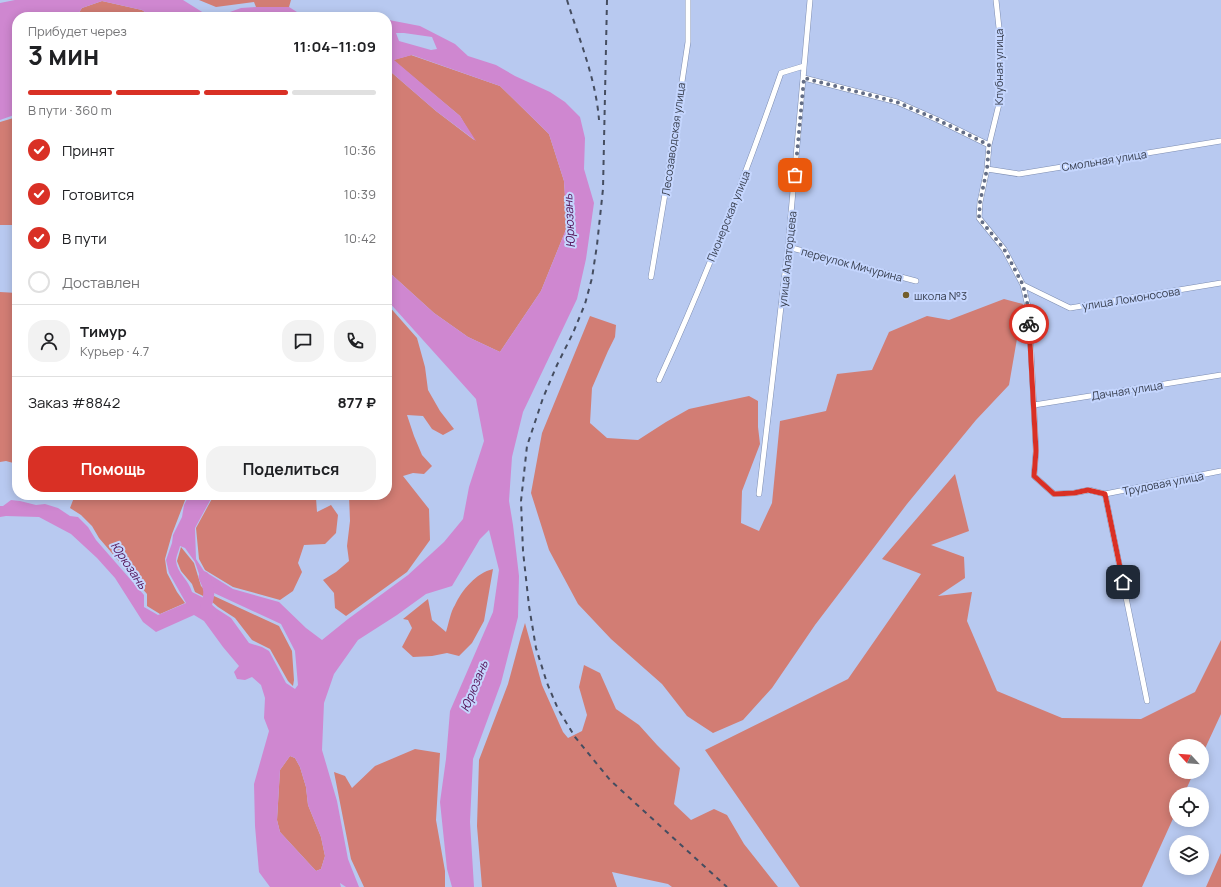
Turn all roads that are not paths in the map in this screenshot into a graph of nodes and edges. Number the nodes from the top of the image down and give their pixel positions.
1 (688, 0) edge
2 (810, 0) edge
3 (996, 0) edge
4 (804, 66) junction
5 (804, 78) junction
6 (1221, 141) edge
7 (989, 145) junction
8 (987, 169) junction
9 (788, 247) junction
10 (651, 277) dead end
11 (916, 281) dead end
12 (1221, 283) edge
13 (1023, 285) junction
14 (1221, 375) edge
15 (659, 380) dead end
16 (1034, 405) junction
17 (1221, 471) edge
18 (759, 494) dead end
19 (1105, 494) junction
20 (1147, 701) dead end

1 - 10 street, Лесозаводская улица
2 - 4 street, улица Алаторцева
3 - 7 street, Клубная улица
4 - 5 street, улица Алаторцева
4 - 15 street, Пионерская улица
5 - 7 street
5 - 9 street, улица Алаторцева
6 - 8 street, Смольная улица
7 - 8 street, Клубная улица
8 - 13 street, Клубная улица
9 - 11 street, переулок Мичурина
9 - 18 street, улица Алаторцева
12 - 13 street, улица Ломоносова
13 - 16 street, Клубная улица
14 - 16 street, Дачная улица
16 - 19 street, Трудовая улица
17 - 19 street, Трудовая улица
19 - 20 street

